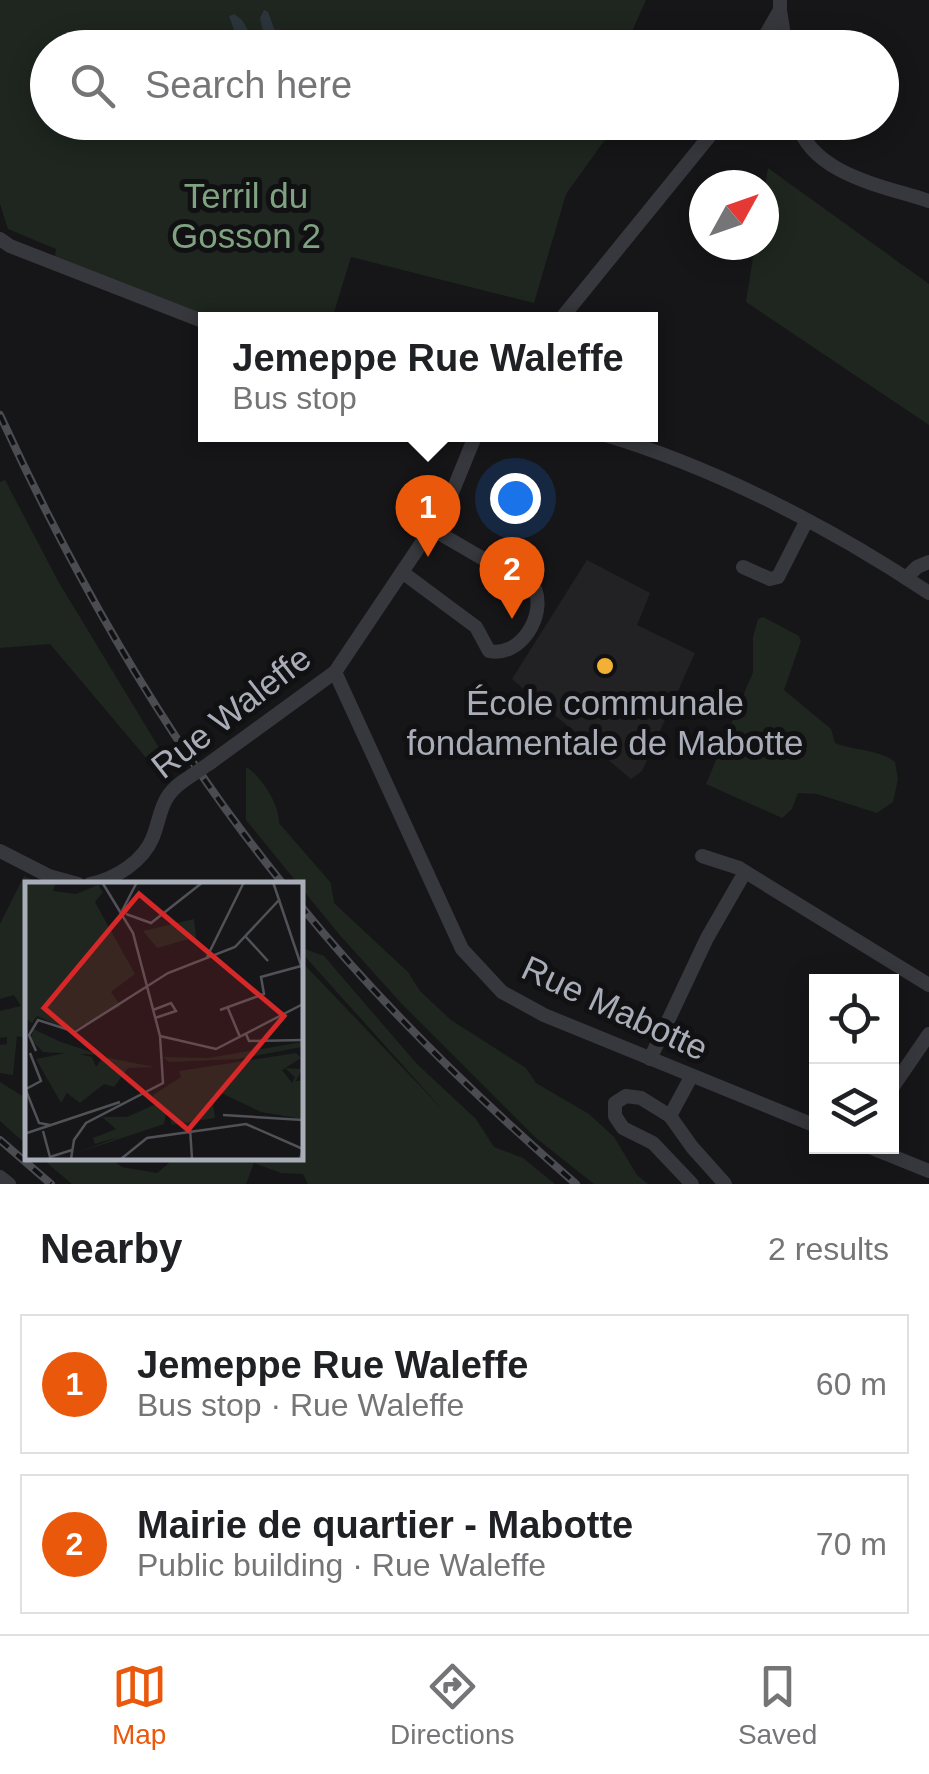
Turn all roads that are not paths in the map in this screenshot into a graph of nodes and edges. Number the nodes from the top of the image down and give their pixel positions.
1 (780, 5) edge
2 (767, 30) edge
3 (783, 30) edge
4 (708, 140) edge
5 (807, 140) edge
6 (929, 201) edge
7 (0, 239) edge
8 (567, 312) edge
9 (198, 319) edge
10 (473, 442) edge
11 (626, 442) edge
12 (806, 522) junction
13 (432, 529) junction
14 (929, 562) edge
15 (744, 568) dead end
16 (402, 572) junction
17 (906, 578) junction
18 (929, 593) edge
19 (335, 672) junction
20 (0, 851) edge
21 (702, 856) dead end
22 (745, 872) junction
23 (67, 882) edge
24 (95, 882) edge
25 (929, 985) edge
26 (929, 1034) edge
27 (650, 1059) junction
28 (692, 1077) junction
29 (899, 1078) edge
30 (670, 1116) junction
31 (809, 1123) edge
32 (886, 1154) edge
33 (929, 1172) edge
34 (0, 1177) edge
35 (9, 1184) edge
36 (692, 1184) edge
37 (725, 1184) edge

1 - 2 street
1 - 3 street
4 - 8 street
5 - 6 street
7 - 9 street
10 - 13 street, Rue Waleffe
11 - 12 street
12 - 15 street
12 - 17 street
13 - 16 street, Rue Waleffe
13 - 16 street
14 - 17 street
16 - 19 street, Rue Waleffe
17 - 18 street
19 - 24 street, Rue Waleffe, bridge
19 - 27 street, Rue Mabotte
20 - 23 street
21 - 22 street
22 - 25 street
22 - 27 street
26 - 29 street
27 - 28 street, Rue Mabotte
28 - 30 street
28 - 31 street, Rue Mabotte
30 - 36 street
30 - 37 street
32 - 33 street
34 - 35 street

